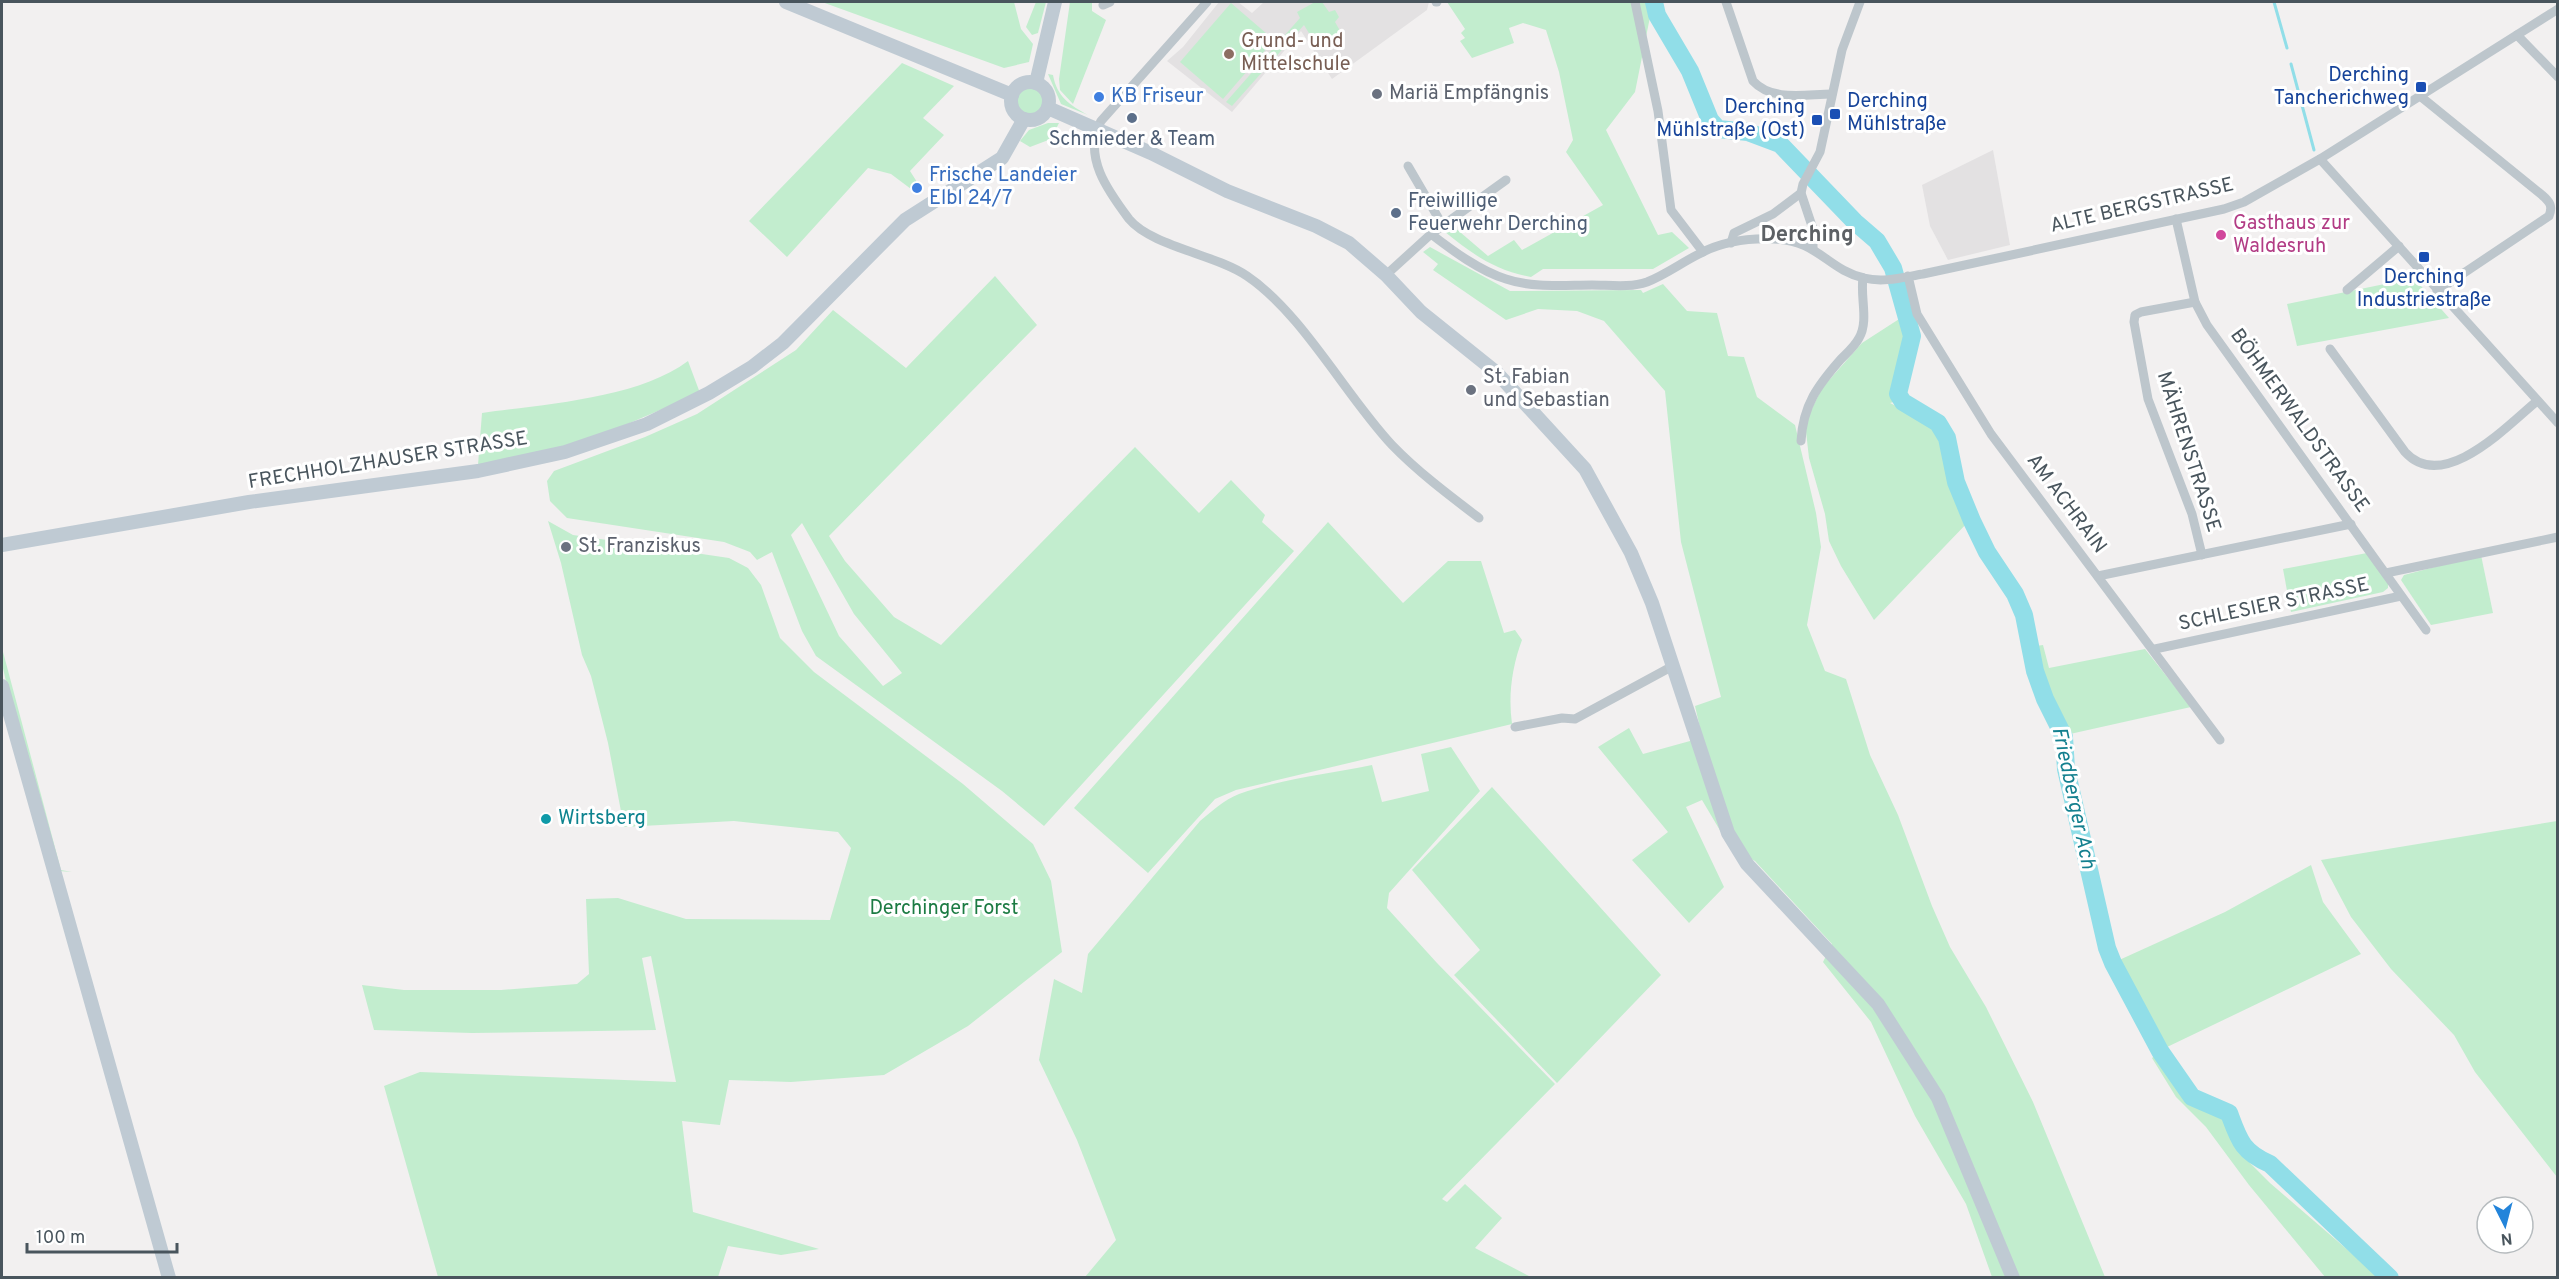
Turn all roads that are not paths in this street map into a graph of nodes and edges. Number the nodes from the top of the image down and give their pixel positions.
1 (786, 2) edge
2 (1056, 2) edge
3 (1207, 2) edge
4 (1635, 2) edge
5 (1726, 2) edge
6 (1860, 2) edge
7 (2558, 9) edge
8 (2517, 35) junction
9 (2558, 77) edge
10 (1036, 83) junction
11 (1832, 94) junction
12 (1012, 95) junction
13 (2420, 96) junction
14 (1048, 108) junction
15 (1024, 119) junction
16 (1097, 129) junction
17 (2320, 159) junction
18 (1408, 166) dead end
19 (1506, 180) dead end
20 (1801, 193) junction
21 (2176, 219) junction
22 (1443, 226) junction
23 (1431, 234) junction
24 (1731, 243) junction
25 (2399, 246) junction
26 (1813, 248) junction
27 (1703, 252) junction
28 (1386, 275) junction
29 (1905, 277) junction
30 (1863, 278) junction
31 (2347, 290) dead end
32 (2437, 291) junction
33 (2195, 302) junction
34 (2330, 349) dead end
35 (2537, 401) junction
36 (2558, 423) edge
37 (1801, 441) dead end
38 (1479, 518) dead end
39 (2351, 524) junction
40 (2558, 537) edge
41 (2, 545) edge
42 (2202, 555) junction
43 (2386, 573) junction
44 (2098, 576) junction
45 (2401, 596) junction
46 (2426, 630) dead end
47 (2155, 649) junction
48 (1671, 668) junction
49 (2, 686) edge
50 (1515, 727) dead end
51 (2220, 740) dead end
52 (169, 1278) edge
53 (2013, 1278) edge

1 - 12 street
2 - 10 street
3 - 16 street
4 - 27 street
5 - 11 street
6 - 11 street
7 - 8 street, ALTE BERGSTRASSE
8 - 9 street
8 - 13 street, ALTE BERGSTRASSE
10 - 12 street
10 - 14 street
11 - 20 street
12 - 15 street
13 - 17 street, ALTE BERGSTRASSE
13 - 32 street
14 - 15 street
14 - 16 street
15 - 41 street, FRECHHOLZHAUSER STRASSE
16 - 28 street
16 - 38 street
17 - 21 street, ALTE BERGSTRASSE
17 - 25 street
18 - 22 street
19 - 22 street
20 - 24 street, ALTE BERGSTRASSE
20 - 26 street
21 - 29 street, ALTE BERGSTRASSE
21 - 33 street, BÖHMERWALDSTRASSE
22 - 23 street
23 - 27 street, ALTE BERGSTRASSE
23 - 28 street
24 - 26 street, ALTE BERGSTRASSE
24 - 27 street, ALTE BERGSTRASSE
25 - 31 street
25 - 32 street
26 - 30 street, ALTE BERGSTRASSE
28 - 48 street
29 - 30 street, ALTE BERGSTRASSE
29 - 44 street, AM ACHRAIN
30 - 37 street
32 - 35 street
33 - 39 street, BÖHMERWALDSTRASSE
33 - 42 street, MÄHRENSTRASSE
34 - 35 street
35 - 36 street
39 - 42 street
39 - 43 street, BÖHMERWALDSTRASSE
40 - 43 street
42 - 44 street
43 - 45 street, BÖHMERWALDSTRASSE
44 - 47 street, AM ACHRAIN
45 - 46 street, BÖHMERWALDSTRASSE
45 - 47 street, SCHLESIER STRASSE
47 - 51 street, AM ACHRAIN
48 - 50 street
48 - 53 street
49 - 52 street

